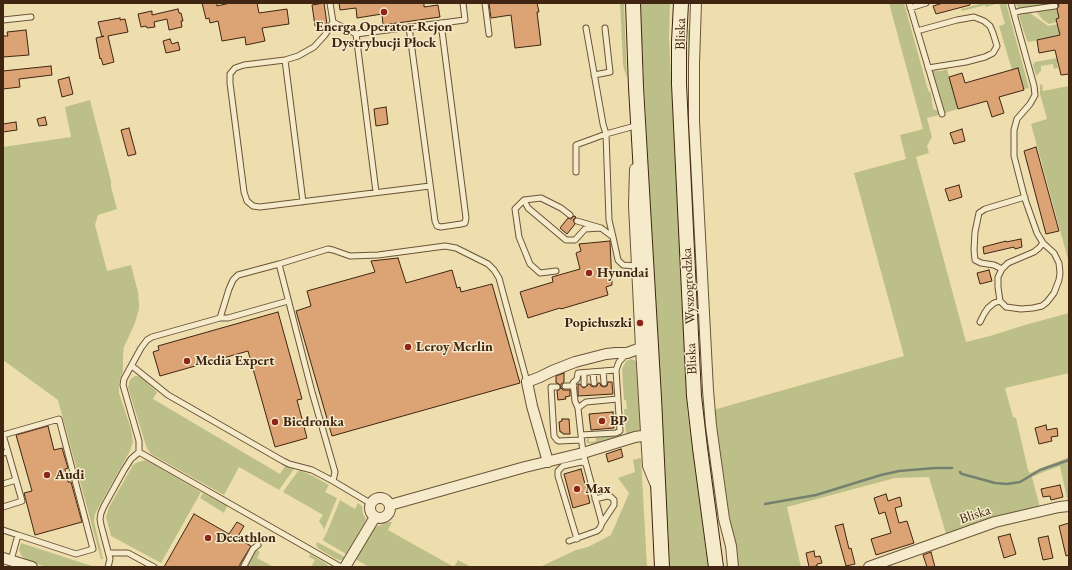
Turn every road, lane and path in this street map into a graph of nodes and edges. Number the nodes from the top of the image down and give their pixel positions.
1 (330, 3) edge
2 (463, 3) edge
3 (485, 3) edge
4 (633, 3) edge
5 (681, 3) edge
6 (696, 3) edge
7 (926, 3) edge
8 (1011, 3) edge
9 (910, 6) edge
10 (1056, 6) dead end
11 (1014, 13) junction
12 (31, 17) dead end
13 (3, 20) edge
14 (333, 22) junction
15 (440, 23) junction
16 (409, 27) junction
17 (586, 28) dead end
18 (605, 28) dead end
19 (917, 31) junction
20 (356, 34) junction
21 (489, 34) dead end
22 (285, 60) junction
23 (928, 68) junction
24 (594, 74) junction
25 (636, 87) junction
26 (942, 114) dead end
27 (635, 126) junction
28 (606, 134) junction
29 (576, 172) dead end
30 (430, 186) junction
31 (376, 192) junction
32 (1025, 197) junction
33 (524, 200) junction
34 (304, 202) junction
35 (570, 215) dead end
36 (577, 221) dead end
37 (601, 228) junction
38 (613, 237) junction
39 (1043, 243) junction
40 (279, 264) junction
41 (637, 266) junction
42 (1002, 269) junction
43 (556, 271) dead end
44 (288, 301) junction
45 (1000, 301) junction
46 (220, 318) junction
47 (980, 322) dead end
48 (641, 348) junction
49 (627, 354) junction
50 (575, 362) junction
51 (132, 366) junction
52 (616, 370) junction
53 (603, 371) junction
54 (594, 372) junction
55 (581, 373) junction
56 (527, 382) junction
57 (594, 383) dead end
58 (604, 383) dead end
59 (584, 384) dead end
60 (565, 386) dead end
61 (574, 386) junction
62 (557, 387) dead end
63 (595, 395) dead end
64 (585, 396) dead end
65 (618, 399) junction
66 (596, 401) junction
67 (586, 402) junction
68 (578, 408) junction
69 (3, 435) edge
70 (647, 437) junction
71 (581, 438) junction
72 (139, 452) junction
73 (6, 453) edge
74 (583, 453) junction
75 (548, 462) junction
76 (586, 463) junction
77 (16, 480) junction
78 (333, 481) junction
79 (3, 484) edge
80 (658, 491) junction
81 (595, 499) junction
82 (370, 503) junction
83 (390, 505) junction
84 (1069, 506) edge
85 (3, 507) edge
86 (375, 517) junction
87 (602, 523) junction
88 (3, 530) edge
89 (18, 535) junction
90 (577, 538) junction
91 (570, 541) dead end
92 (258, 545) dead end
93 (109, 553) junction
94 (7, 559) edge
95 (244, 566) dead end
96 (32, 567) edge
97 (108, 567) edge
98 (154, 567) edge
99 (341, 567) edge
100 (345, 567) edge
101 (662, 567) edge
102 (716, 567) edge
103 (733, 567) edge
104 (869, 567) edge

1 - 14 lane
2 - 15 lane
3 - 21 lane
4 - 25 main road
5 - 102 main road, Wyszogrodzka
6 - 103 street, Bliska
7 - 9 lane
8 - 11 lane
9 - 19 lane
10 - 11 lane
11 - 32 lane
12 - 13 lane
14 - 20 lane
14 - 22 lane
15 - 16 lane
15 - 30 lane
16 - 20 lane
16 - 30 lane
17 - 24 lane
18 - 24 lane
19 - 23 lane
19 - 23 lane
20 - 31 lane
22 - 34 lane
22 - 34 lane
23 - 26 lane
24 - 28 lane
25 - 27 street
25 - 80 main road
27 - 28 lane
27 - 41 street
28 - 29 lane
28 - 38 lane
30 - 31 lane
31 - 34 lane
32 - 39 lane
32 - 42 lane
33 - 35 lane
33 - 37 lane
33 - 43 lane
36 - 37 lane
37 - 38 lane
38 - 41 lane
39 - 42 lane
39 - 45 lane
40 - 44 lane
40 - 46 lane
40 - 56 lane
41 - 48 street
42 - 45 lane
44 - 46 lane
44 - 78 lane
45 - 47 lane
46 - 51 lane
48 - 49 street
48 - 70 street
49 - 50 street
49 - 52 lane
50 - 55 lane
50 - 56 street
51 - 72 lane
51 - 78 lane
52 - 53 lane
52 - 65 lane
53 - 54 lane
53 - 58 lane
54 - 55 lane
54 - 57 lane
55 - 59 lane
55 - 61 lane
56 - 75 street
60 - 61 lane
61 - 68 lane
62 - 71 lane
63 - 66 lane
64 - 67 lane
65 - 66 lane
65 - 71 lane
66 - 67 lane
67 - 68 lane
68 - 71 lane
69 - 73 lane
69 - 89 lane
70 - 74 street
70 - 80 street
71 - 74 lane
72 - 93 lane
72 - 99 lane
73 - 77 lane
74 - 75 street
74 - 76 lane
75 - 83 street
76 - 81 lane
76 - 90 lane
77 - 79 lane
77 - 85 lane
78 - 82 lane
80 - 101 main road
81 - 87 lane
81 - 87 lane
82 - 83 street
82 - 86 street
83 - 86 street
84 - 104 street, Bliska
86 - 100 street
87 - 90 lane
88 - 89 lane
89 - 94 lane
90 - 91 lane
92 - 95 lane
93 - 97 lane
93 - 98 lane
94 - 96 street

